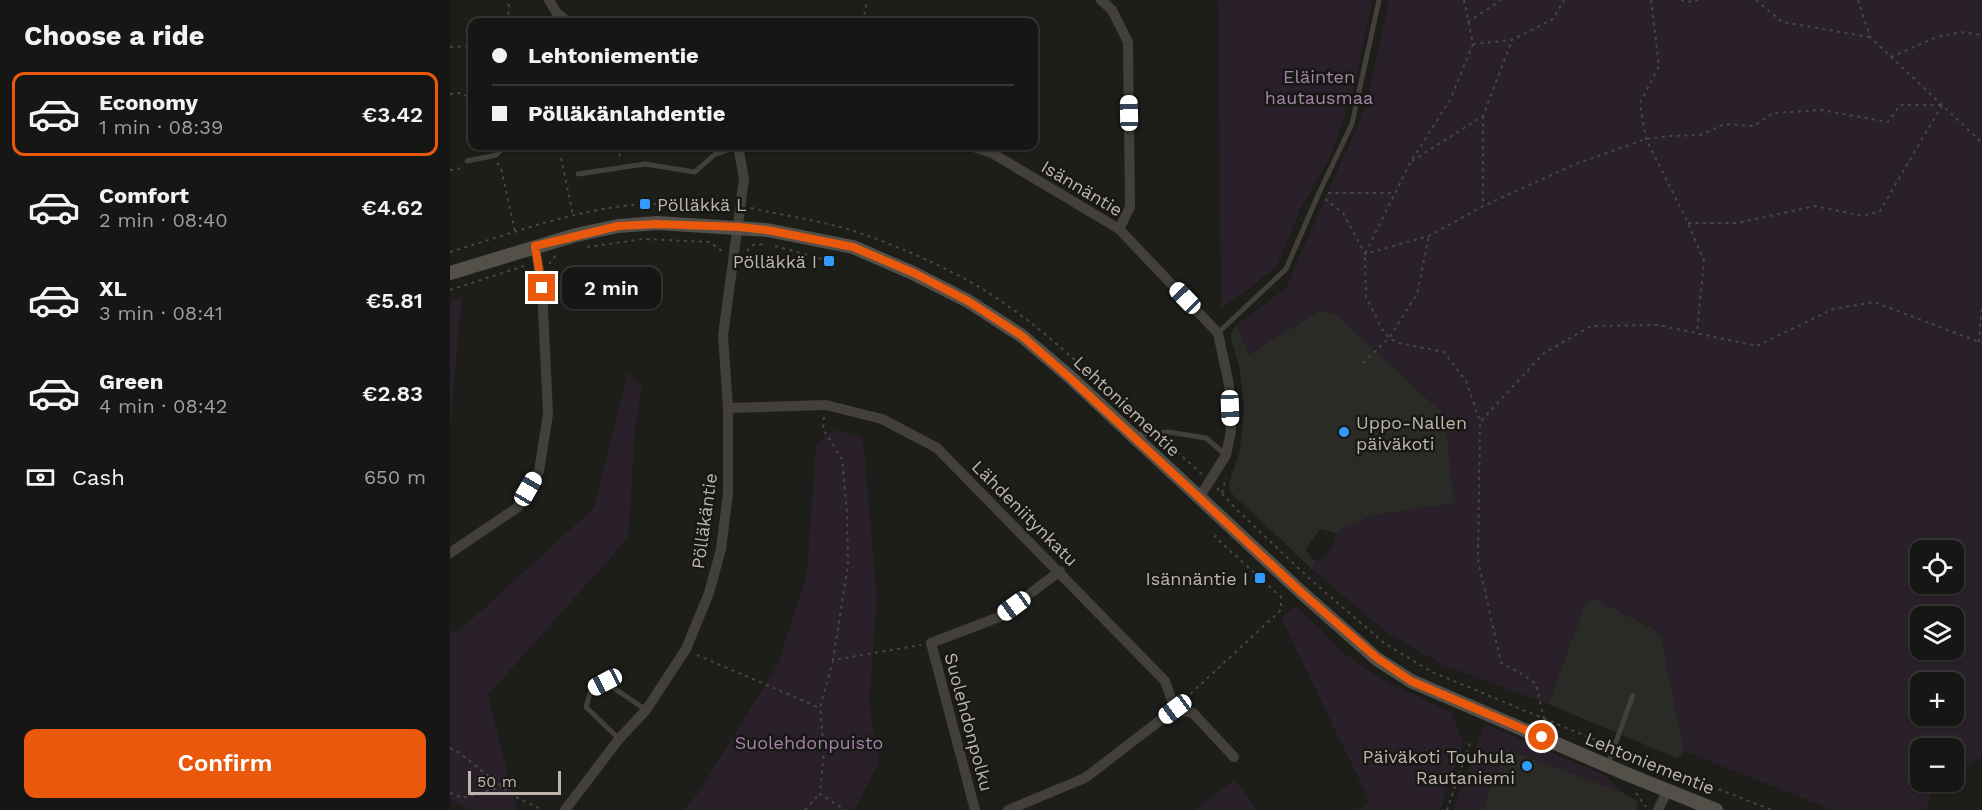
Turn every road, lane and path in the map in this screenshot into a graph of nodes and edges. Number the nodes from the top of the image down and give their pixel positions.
1 (509, 0) edge
2 (549, 0) edge
3 (867, 0) edge
4 (1101, 0) edge
5 (1379, 0) edge
6 (1464, 0) edge
7 (1502, 0) edge
8 (1564, 0) edge
9 (1651, 0) edge
10 (1682, 0) edge
11 (1698, 0) edge
12 (1756, 0) edge
13 (1858, 0) edge
14 (508, 18) edge
15 (563, 18) edge
16 (864, 18) edge
17 (1468, 22) junction
18 (1982, 36) edge
19 (1870, 37) junction
20 (1512, 40) junction
21 (1473, 44) junction
22 (450, 46) edge
23 (468, 46) edge
24 (1891, 57) junction
25 (450, 94) edge
26 (468, 97) edge
27 (1942, 105) junction
28 (1483, 116) junction
29 (1646, 139) junction
30 (1982, 145) edge
31 (502, 150) edge
32 (619, 150) edge
33 (727, 150) edge
34 (739, 150) edge
35 (983, 150) edge
36 (561, 158) dead end
37 (495, 162) dead end
38 (1410, 163) junction
39 (468, 164) joint
40 (621, 167) junction
41 (450, 170) edge
42 (578, 174) dead end
43 (1319, 193) junction
44 (1394, 193) junction
45 (740, 205) junction
46 (1483, 206) junction
47 (573, 216) junction
48 (1688, 223) junction
49 (739, 227) junction
50 (1119, 229) junction
51 (515, 232) junction
52 (1429, 236) junction
53 (535, 246) junction
54 (586, 247) dead end
55 (450, 252) edge
56 (733, 254) junction
57 (1365, 254) junction
58 (829, 261) dead end
59 (537, 262) junction
60 (450, 273) edge
61 (450, 290) edge
62 (1982, 307) edge
63 (1218, 333) junction
64 (1697, 333) junction
65 (1389, 338) junction
66 (1980, 343) edge
67 (1363, 363) dead end
68 (826, 405) junction
69 (728, 408) junction
70 (1480, 422) junction
71 (1154, 432) junction
72 (1132, 435) junction
73 (1226, 455) junction
74 (1211, 481) junction
75 (1199, 498) junction
76 (1215, 537) dead end
77 (450, 553) edge
78 (1060, 572) junction
79 (931, 644) junction
80 (686, 650) junction
81 (833, 660) junction
82 (1633, 695) dead end
83 (820, 708) junction
84 (1175, 709) junction
85 (646, 710) junction
86 (1545, 720) junction
87 (619, 739) junction
88 (1471, 740) dead end
89 (450, 748) edge
90 (1614, 748) junction
91 (1234, 757) dead end
92 (1607, 766) junction
93 (502, 787) junction
94 (1667, 791) junction
95 (450, 793) edge
96 (820, 794) junction
97 (543, 810) edge
98 (565, 810) edge
99 (805, 810) edge
100 (845, 810) edge
101 (975, 810) edge
102 (1008, 810) edge
103 (1447, 810) edge
104 (1658, 810) edge
105 (1716, 810) edge
106 (1772, 810) edge

1 - 14 path
2 - 15 street
3 - 16 path
4 - 50 street
5 - 43 lane
6 - 17 path
7 - 17 path
8 - 20 path
9 - 29 path
10 - 11 path
12 - 19 path
13 - 19 path
17 - 21 path
18 - 24 path
19 - 24 path
20 - 21 path
20 - 28 path
21 - 38 path
22 - 23 path
24 - 27 path
25 - 26 path
27 - 29 path
27 - 30 path
27 - 48 path
28 - 38 path
28 - 46 path
29 - 46 path
29 - 48 path
31 - 39 lane
32 - 40 path
33 - 40 lane
34 - 45 street, Pölläkäntie
35 - 50 street, Isännäntie
36 - 47 path
37 - 51 path
38 - 44 path
39 - 41 path
40 - 42 lane
43 - 44 path
43 - 57 path
43 - 63 lane
44 - 57 path
45 - 47 path
45 - 49 street, Pölläkäntie
45 - 71 path
46 - 52 path
47 - 51 path
48 - 64 path
49 - 53 main road, Lehtoniementie
49 - 56 street, Pölläkäntie
49 - 72 main road, Lehtoniementie
50 - 63 street, Isännäntie
51 - 55 path
52 - 57 path
52 - 65 path
53 - 59 street
53 - 60 main road, Lehtoniementie
54 - 56 path
56 - 58 path
56 - 69 street, Pölläkäntie
57 - 65 path
59 - 61 path
59 - 77 street
62 - 66 path
63 - 73 street
64 - 66 path
64 - 70 path
65 - 67 path
65 - 70 path
68 - 69 street, Lähdeniitynkatu
68 - 78 street, Lähdeniitynkatu
68 - 81 path
69 - 80 street, Pölläkäntie
70 - 86 path
71 - 72 lane
71 - 73 lane
71 - 74 path
72 - 75 main road, Lehtoniementie
73 - 74 street
74 - 75 street
74 - 86 path
75 - 92 main road, Lehtoniementie
76 - 84 path
78 - 79 street
78 - 84 street, Lähdeniitynkatu
79 - 81 path
79 - 101 street, Suolehdonpolku
80 - 83 path
80 - 85 street, Pölläkäntie
81 - 83 path
82 - 90 lane
83 - 96 path
84 - 91 street
84 - 102 street
85 - 87 street, Pölläkäntie
85 - 87 lane
86 - 90 path
87 - 98 street, Pölläkäntie
88 - 103 path
89 - 93 path
90 - 92 lane
90 - 106 path
92 - 94 main road, Lehtoniementie
93 - 95 path
93 - 97 path
94 - 104 street
94 - 105 main road, Lehtoniementie
96 - 99 path
96 - 100 path

